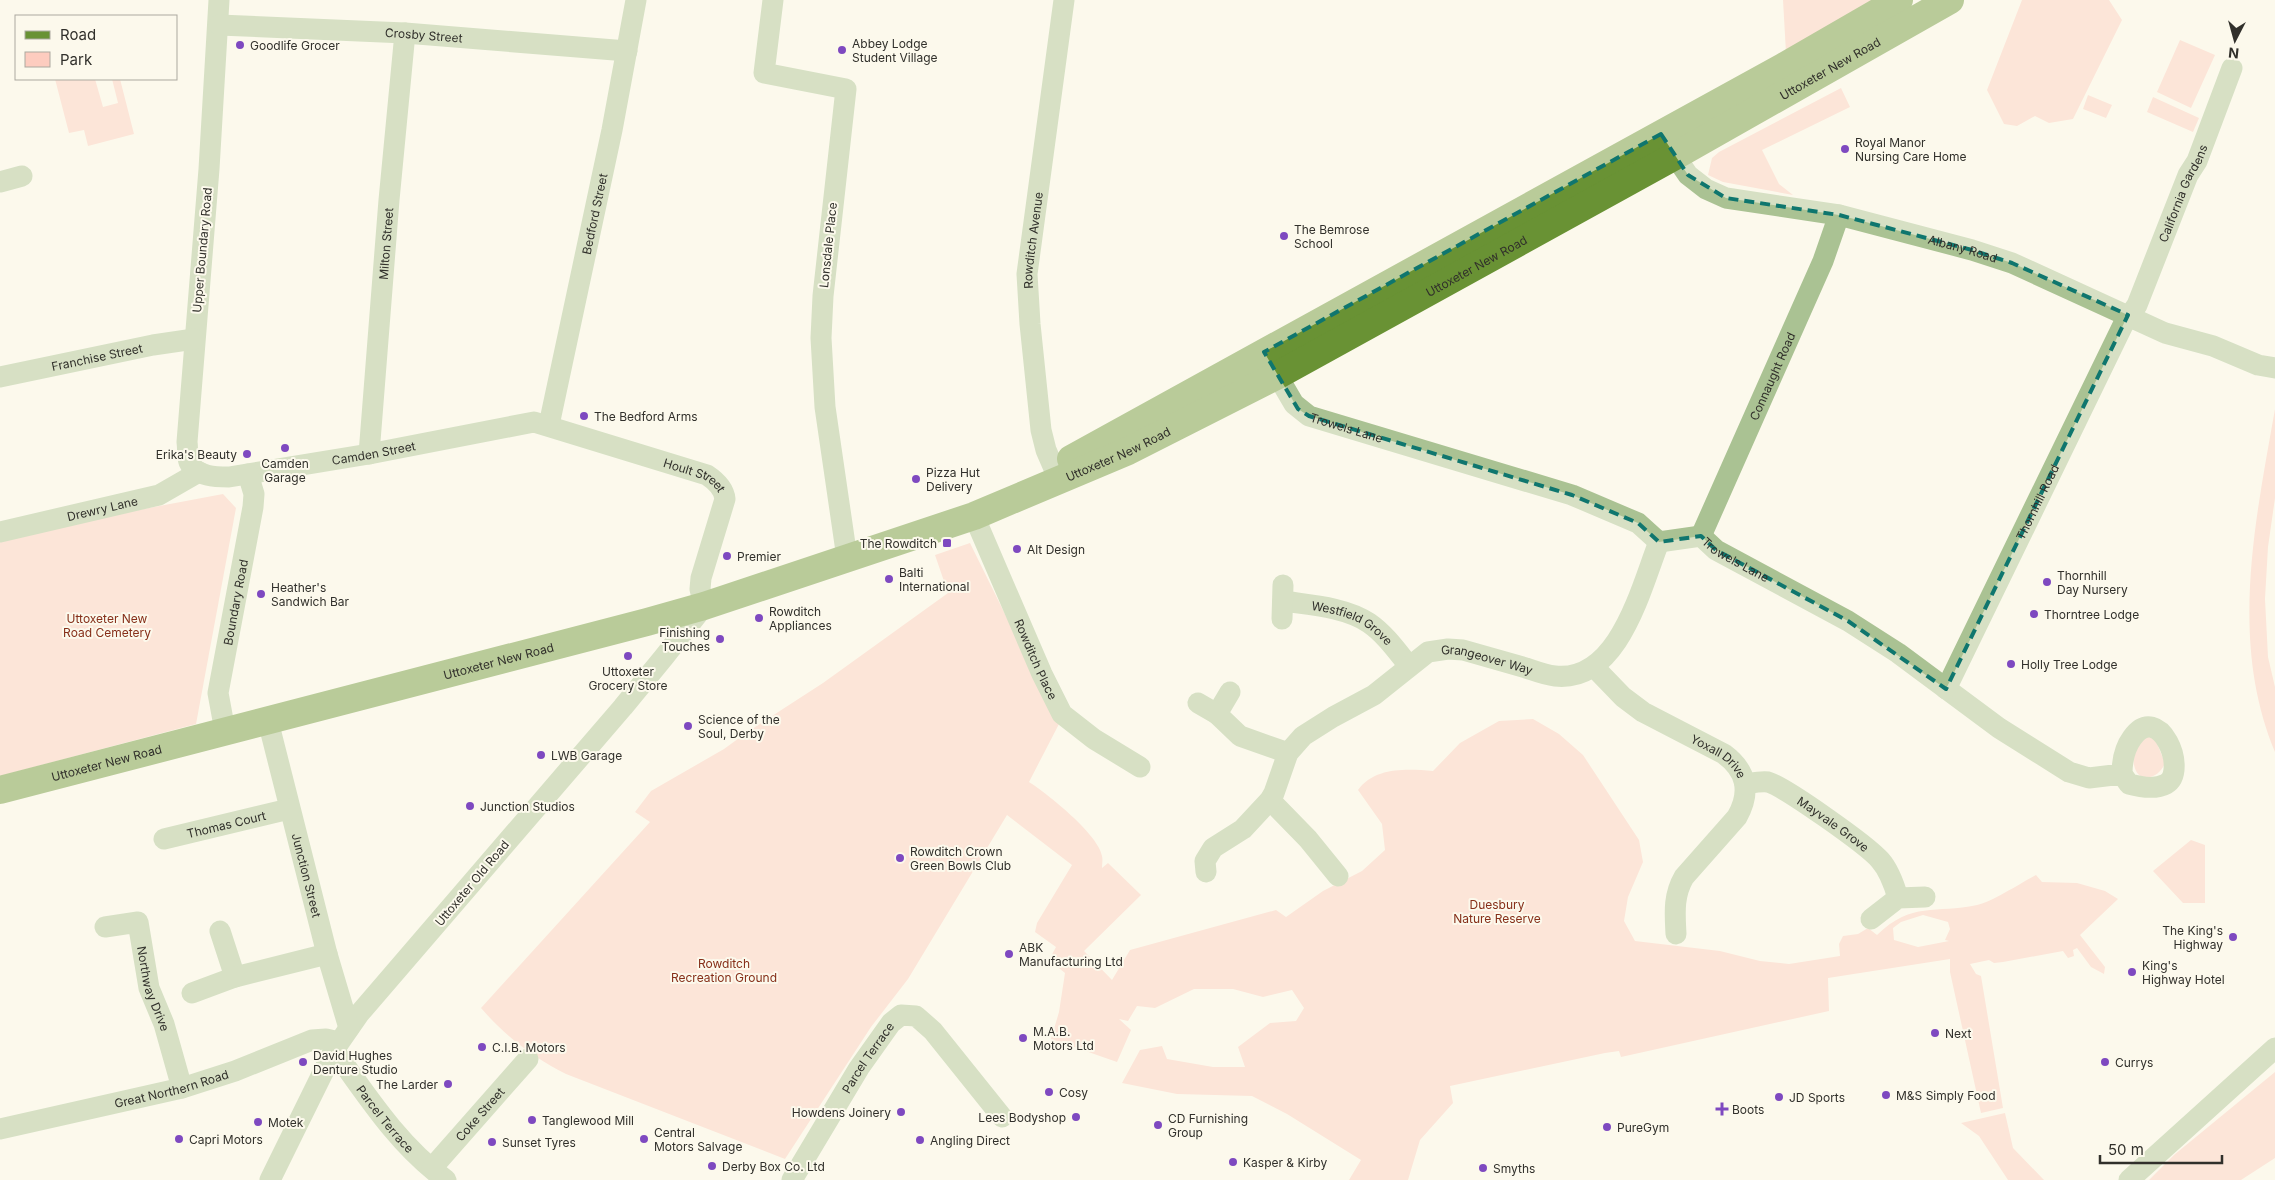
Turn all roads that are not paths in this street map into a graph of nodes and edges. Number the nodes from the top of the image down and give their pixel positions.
1 (219, 0) edge
2 (636, 0) edge
3 (773, 0) edge
4 (1064, 0) edge
5 (1899, 0) edge
6 (1950, 0) edge
7 (219, 25) junction
8 (405, 34) junction
9 (627, 51) junction
10 (2232, 68) dead end
11 (1668, 145) junction
12 (22, 176) dead end
13 (0, 182) edge
14 (1839, 215) junction
15 (2128, 315) junction
16 (194, 339) junction
17 (1264, 352) junction
18 (2275, 368) edge
19 (1278, 375) junction
20 (0, 377) edge
21 (549, 425) junction
22 (369, 454) junction
23 (199, 472) junction
24 (248, 474) junction
25 (1056, 474) junction
26 (983, 513) junction
27 (0, 532) edge
28 (1701, 536) junction
29 (1658, 542) junction
30 (847, 558) junction
31 (1283, 602) dead end
32 (704, 606) junction
33 (1409, 666) junction
34 (1594, 667) junction
35 (1946, 689) junction
36 (1230, 692) dead end
37 (1198, 704) dead end
38 (1217, 714) junction
39 (268, 721) junction
40 (225, 731) junction
41 (1288, 753) junction
42 (1140, 767) dead end
43 (2122, 774) dead end
44 (1745, 784) junction
45 (0, 790) edge
46 (1270, 800) junction
47 (289, 809) junction
48 (164, 839) dead end
49 (1206, 872) dead end
50 (1338, 876) dead end
51 (1925, 897) dead end
52 (1898, 898) junction
53 (1871, 919) dead end
54 (105, 927) dead end
55 (220, 931) dead end
56 (1676, 934) dead end
57 (327, 954) junction
58 (235, 977) junction
59 (192, 993) dead end
60 (341, 1040) junction
61 (2275, 1048) edge
62 (528, 1058) dead end
63 (182, 1088) junction
64 (1002, 1117) dead end
65 (0, 1129) edge
66 (439, 1174) edge
67 (270, 1180) edge
68 (792, 1180) edge
69 (2129, 1180) edge

1 - 7 street, Upper Boundary Road
2 - 9 street, Bedford Street
3 - 30 street, Lonsdale Place
4 - 25 street, Rowditch Avenue
5 - 11 main road, Uttoxeter New Road
6 - 11 main road, Uttoxeter New Road
7 - 8 street, Crosby Street
7 - 16 street, Upper Boundary Road
8 - 9 street, Crosby Street
8 - 22 street, Milton Street
9 - 21 street, Bedford Street
10 - 15 street, California Gardens
11 - 14 street, Albany Road
11 - 17 main road, Uttoxeter New Road
11 - 19 main road, Uttoxeter New Road
12 - 13 street
14 - 15 street, Albany Road
14 - 28 street, Connaught Road
15 - 18 street, Albany Road
15 - 35 street, Thornhill Road
16 - 20 street, Franchise Street
16 - 23 street, Upper Boundary Road
17 - 19 street, Trowels Lane
17 - 25 main road, Uttoxeter New Road
19 - 25 main road, Uttoxeter New Road
19 - 29 street, Trowels Lane
21 - 22 street, Camden Street
21 - 32 street, Hoult Street
22 - 24 street, Camden Street
23 - 24 street, Camden Street
23 - 27 street, Drewry Lane
24 - 40 street, Boundary Road
25 - 26 main road, Uttoxeter New Road
26 - 30 main road, Uttoxeter New Road
26 - 42 street, Rowditch Place
28 - 29 street, Trowels Lane
28 - 35 street, Trowels Lane
29 - 34 street, Grangeover Way
30 - 32 main road, Uttoxeter New Road
31 - 33 street, Westfield Grove
32 - 39 main road, Uttoxeter New Road
32 - 60 street, Uttoxeter Old Road
33 - 34 street, Grangeover Way
33 - 41 street, Grangeover Way
34 - 44 street, Yoxall Drive
35 - 43 street, Trowels Lane
36 - 38 street
37 - 38 street
38 - 41 street
39 - 40 main road, Uttoxeter New Road
39 - 47 street, Junction Street
40 - 45 main road, Uttoxeter New Road
41 - 46 street, Grangeover Way
44 - 52 street, Mayvale Grove
44 - 56 street, Yoxall Drive
46 - 49 street, Grangeover Way
46 - 50 street
47 - 48 street, Thomas Court
47 - 57 street, Junction Street
51 - 52 street
52 - 53 street
54 - 63 street, Northway Drive
55 - 58 street
57 - 58 street
57 - 60 street, Junction Street
58 - 59 street
60 - 63 street, Great Northern Road
60 - 66 street, Parcel Terrace
60 - 67 street, Uttoxeter Old Road
61 - 69 street
62 - 66 street, Coke Street
63 - 65 street, Great Northern Road
64 - 68 street, Parcel Terrace

